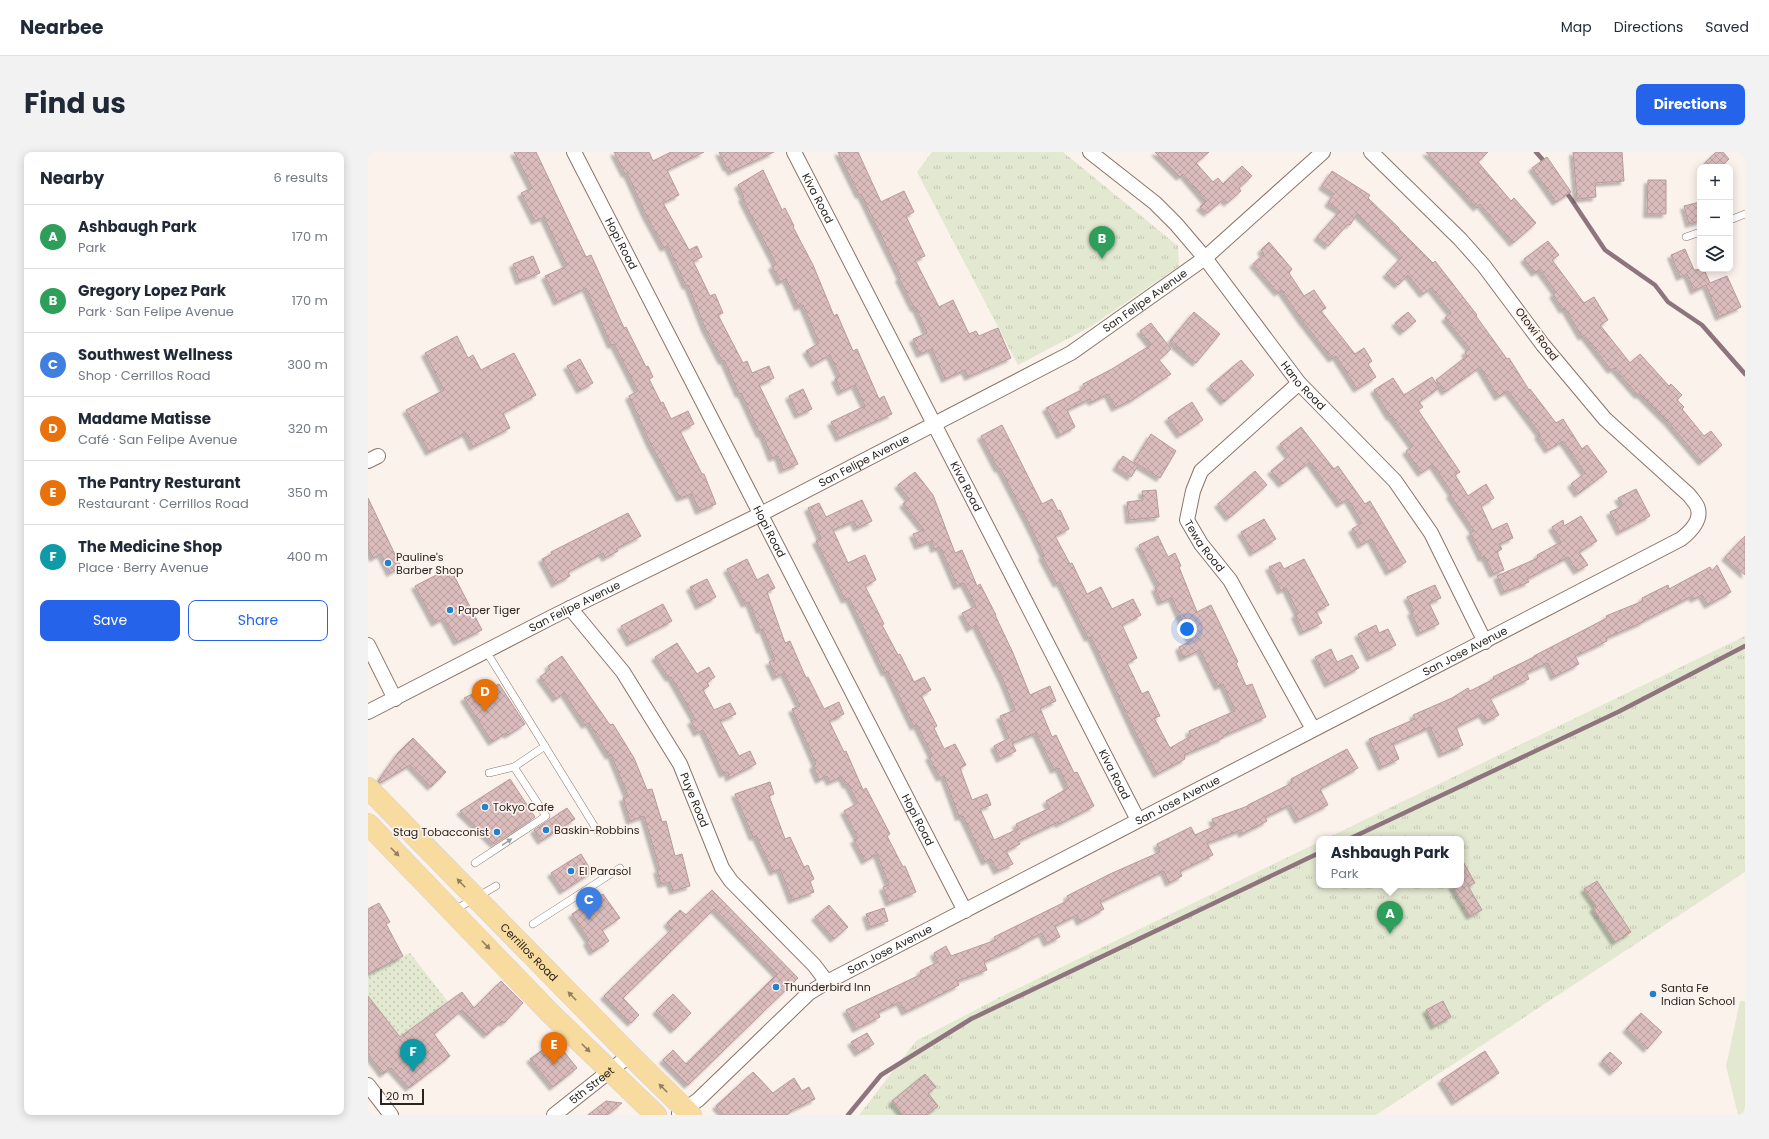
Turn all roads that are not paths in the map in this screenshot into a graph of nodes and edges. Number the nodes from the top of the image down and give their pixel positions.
1 (574, 152) edge
2 (794, 152) edge
3 (1090, 152) edge
4 (1323, 152) edge
5 (1371, 152) edge
6 (1745, 214) edge
7 (1733, 219) edge
8 (1697, 233) edge
9 (1686, 237) dead end
10 (1205, 258) junction
11 (1299, 383) junction
12 (935, 424) junction
13 (762, 514) junction
14 (1698, 517) joint
15 (570, 608) junction
16 (1486, 642) junction
17 (368, 645) edge
18 (486, 651) junction
19 (395, 699) junction
20 (368, 712) edge
21 (1313, 730) junction
22 (545, 746) junction
23 (514, 767) junction
24 (489, 773) dead end
25 (368, 788) edge
26 (1138, 820) junction
27 (368, 824) edge
28 (598, 832) dead end
29 (475, 863) dead end
30 (620, 868) dead end
31 (496, 886) dead end
32 (476, 899) junction
33 (453, 911) junction
34 (965, 911) junction
35 (533, 924) dead end
36 (827, 982) junction
37 (630, 1055) junction
38 (609, 1071) junction
39 (368, 1085) edge
40 (684, 1113) edge
41 (391, 1115) edge
42 (554, 1115) edge
43 (656, 1115) edge

1 - 13 street, Hopi Road
2 - 12 street, Kiva Road
3 - 10 street, Hano Road
4 - 10 street, San Felipe Avenue
5 - 14 street, Otowi Road
6 - 7 lane
8 - 9 lane
10 - 11 street, Hano Road
10 - 12 street, San Felipe Avenue
11 - 16 street, Hano Road
11 - 21 street, Tewa Road
12 - 13 street, San Felipe Avenue
12 - 26 street, Kiva Road
13 - 15 street, San Felipe Avenue
13 - 34 street, Hopi Road
14 - 16 street, San Jose Avenue
15 - 18 street, San Felipe Avenue
15 - 36 street, Puye Road
16 - 21 street, San Jose Avenue
17 - 19 street
18 - 19 street, San Felipe Avenue
18 - 22 lane
19 - 20 street, San Felipe Avenue
21 - 26 street, San Jose Avenue
22 - 23 lane
22 - 28 lane
23 - 24 lane
29 -> 23 lane
32 -> 25 main road, Cerrillos Road
26 - 34 street, San Jose Avenue
27 -> 33 main road
30 - 35 lane
31 - 32 lane
32 - 33 lane
37 -> 32 main road, Cerrillos Road
33 -> 38 main road
34 - 36 street, San Jose Avenue
36 - 40 street, San Jose Avenue
37 - 38 street, 5th Street
40 -> 37 main road, Cerrillos Road
38 - 42 street, 5th Street
38 - 43 main road
39 - 41 street

